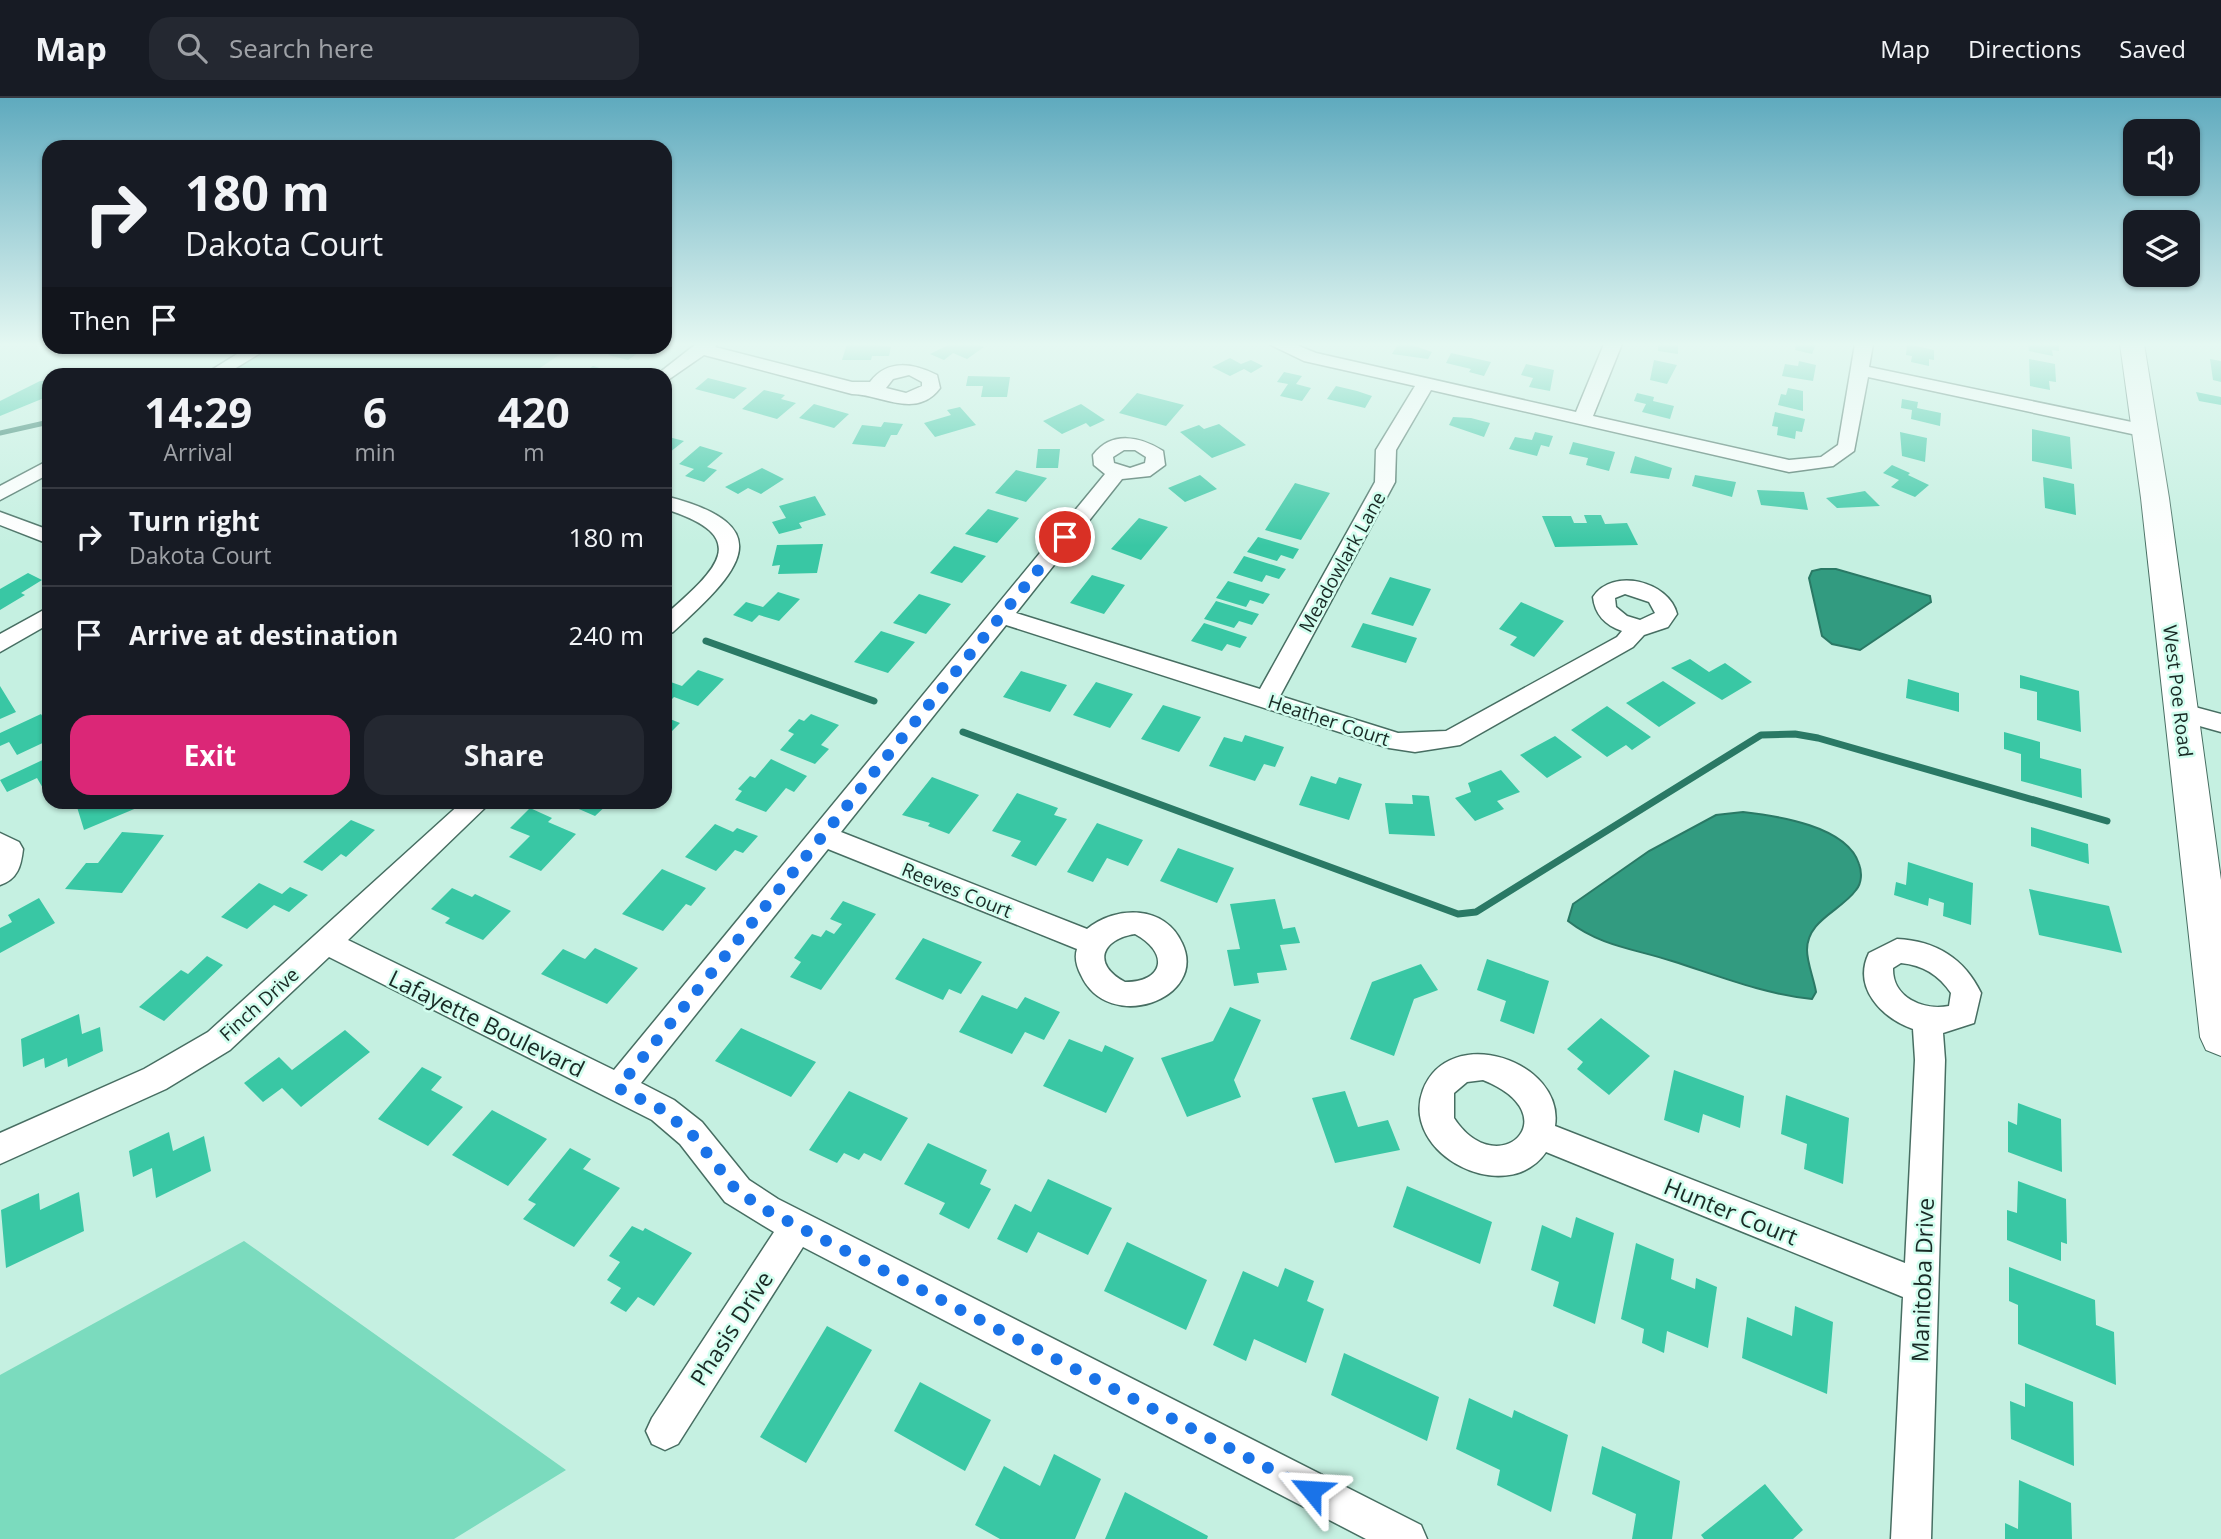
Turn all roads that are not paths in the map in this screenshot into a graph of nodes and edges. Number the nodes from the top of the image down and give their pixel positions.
1 (1409, 411) edge
2 (1544, 411) edge
3 (1586, 411) edge
4 (1853, 411) edge
5 (2053, 411) edge
6 (2143, 411) edge
7 (1582, 420) junction
8 (2146, 431) junction
9 (42, 470) edge
10 (1117, 473) dead end
11 (0, 494) edge
12 (672, 505) edge
13 (0, 518) edge
14 (42, 534) edge
15 (1001, 616) junction
16 (42, 618) edge
17 (672, 620) edge
18 (1638, 627) dead end
19 (0, 644) edge
20 (1266, 700) junction
21 (2180, 712) junction
22 (2221, 723) edge
23 (471, 809) edge
24 (823, 836) junction
25 (0, 843) edge
26 (0, 874) edge
27 (327, 943) junction
28 (1091, 943) dead end
29 (2219, 1002) edge
30 (1927, 1021) dead end
31 (2221, 1037) edge
32 (618, 1088) junction
33 (1541, 1135) dead end
34 (0, 1149) edge
35 (797, 1226) junction
36 (1922, 1287) junction
37 (665, 1431) dead end
38 (1407, 1539) edge
39 (1911, 1539) edge

1 - 20 street, Meadowlark Lane
2 - 7 street
3 - 7 street
4 - 7 street
5 - 8 street
6 - 8 street, West Poe Road
8 - 21 street, West Poe Road
9 - 11 street
10 - 15 street
12 - 17 street
13 - 14 street
15 - 20 street, Heather Court
15 - 24 street
16 - 19 street
18 - 20 street, Heather Court
21 - 22 street
21 - 29 street, West Poe Road
23 - 27 street, Finch Drive
24 - 28 street, Reeves Court
24 - 32 street
25 - 26 street
27 - 32 street, Lafayette Boulevard
27 - 34 street, Finch Drive
29 - 31 street, West Poe Road
30 - 36 street, Manitoba Drive
32 - 35 street, Lafayette Boulevard
33 - 36 street, Hunter Court
35 - 37 street, Phasis Drive
35 - 38 street, Lafayette Boulevard
36 - 39 street, Manitoba Drive

